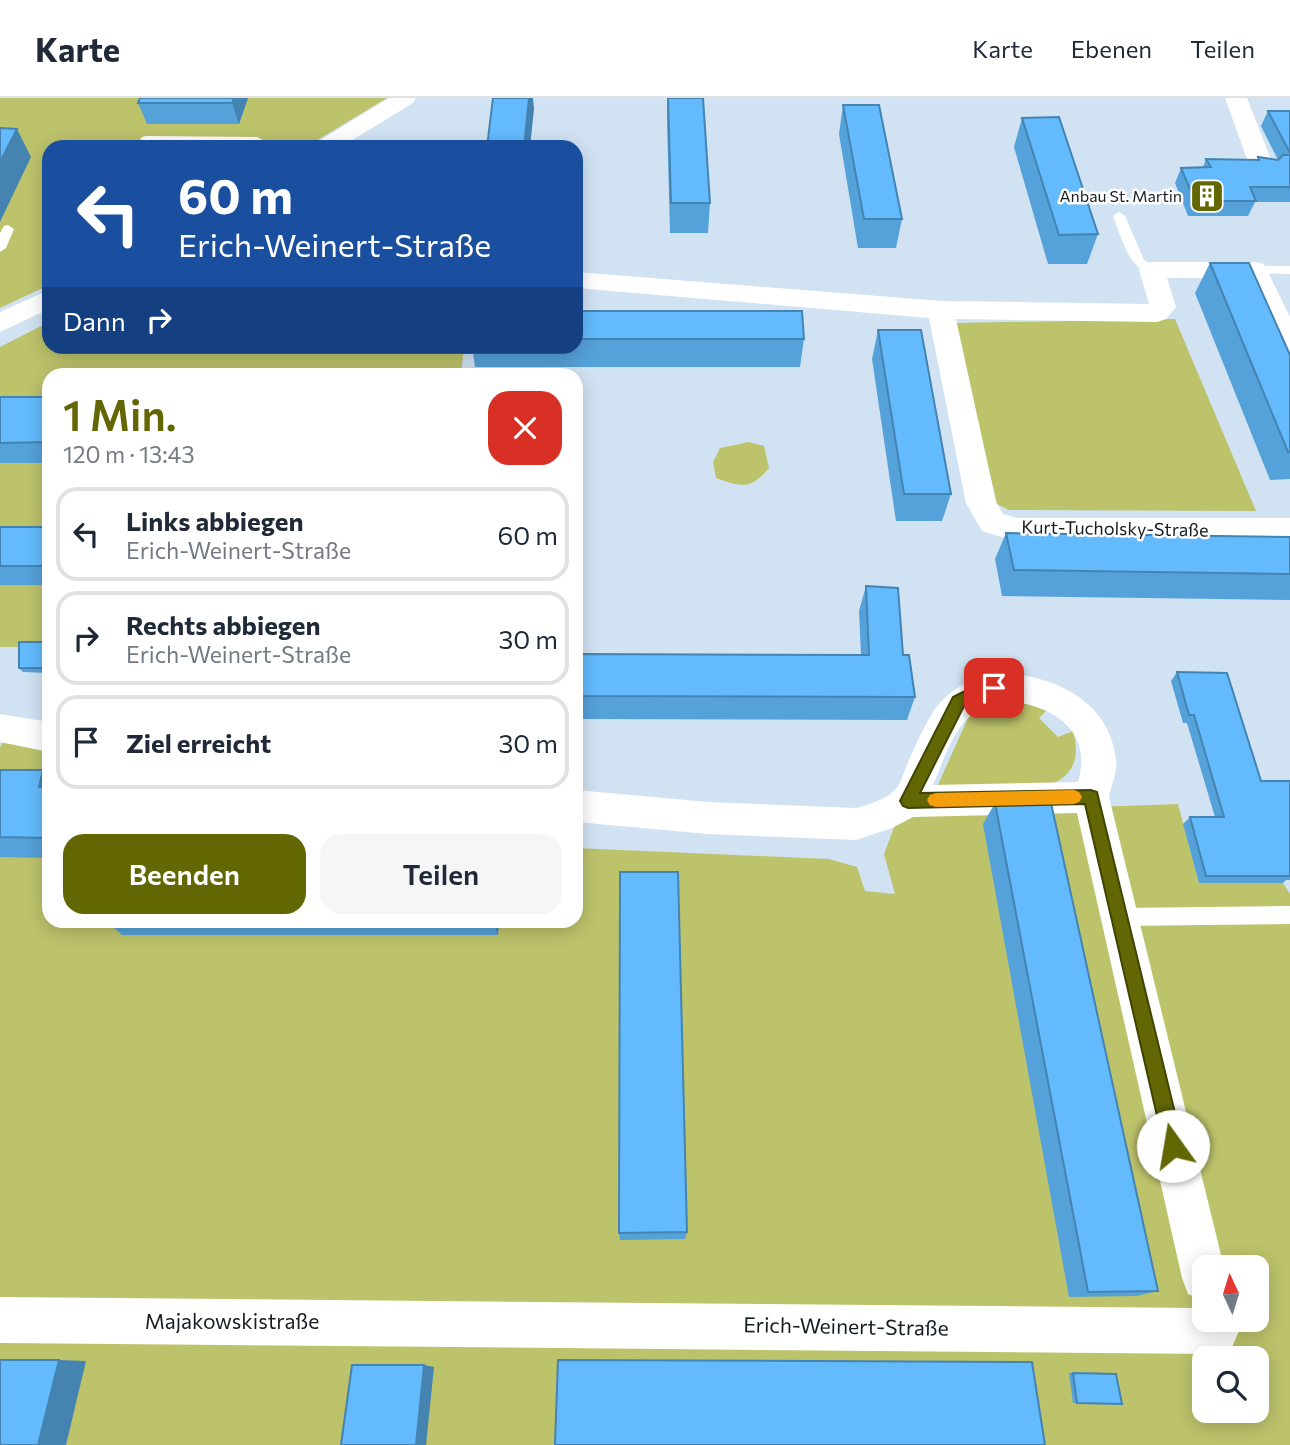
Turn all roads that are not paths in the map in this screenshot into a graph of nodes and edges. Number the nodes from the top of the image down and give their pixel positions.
1 (405, 98) edge
2 (1236, 98) edge
3 (145, 140) edge
4 (257, 140) edge
5 (336, 140) edge
6 (1262, 167) edge
7 (1119, 216) dead end
8 (8, 229) dead end
9 (0, 248) edge
10 (1255, 270) junction
11 (1290, 270) edge
12 (1152, 271) junction
13 (583, 281) edge
14 (42, 302) edge
15 (941, 310) junction
16 (0, 323) edge
17 (1290, 346) edge
18 (1290, 530) edge
19 (0, 727) edge
20 (42, 736) edge
21 (1091, 797) junction
22 (908, 801) junction
23 (583, 807) edge
24 (1290, 915) edge
25 (1120, 917) junction
26 (1199, 1255) edge
27 (0, 1320) edge
28 (464, 1323) joint
29 (1192, 1331) edge

1 - 5 street
2 - 6 street
3 - 4 lane
7 - 12 lane
8 - 9 lane
10 - 11 lane
10 - 12 street
10 - 17 street
12 - 15 street
13 - 15 street
14 - 16 street
15 - 18 street, Kurt-Tucholsky-Straße
19 - 20 street
21 - 22 street
21 - 22 street
21 - 25 street
22 - 23 street
24 - 25 lane
25 - 26 street
27 - 28 street, Majakowskistraße
28 - 29 street, Erich-Weinert-Straße

